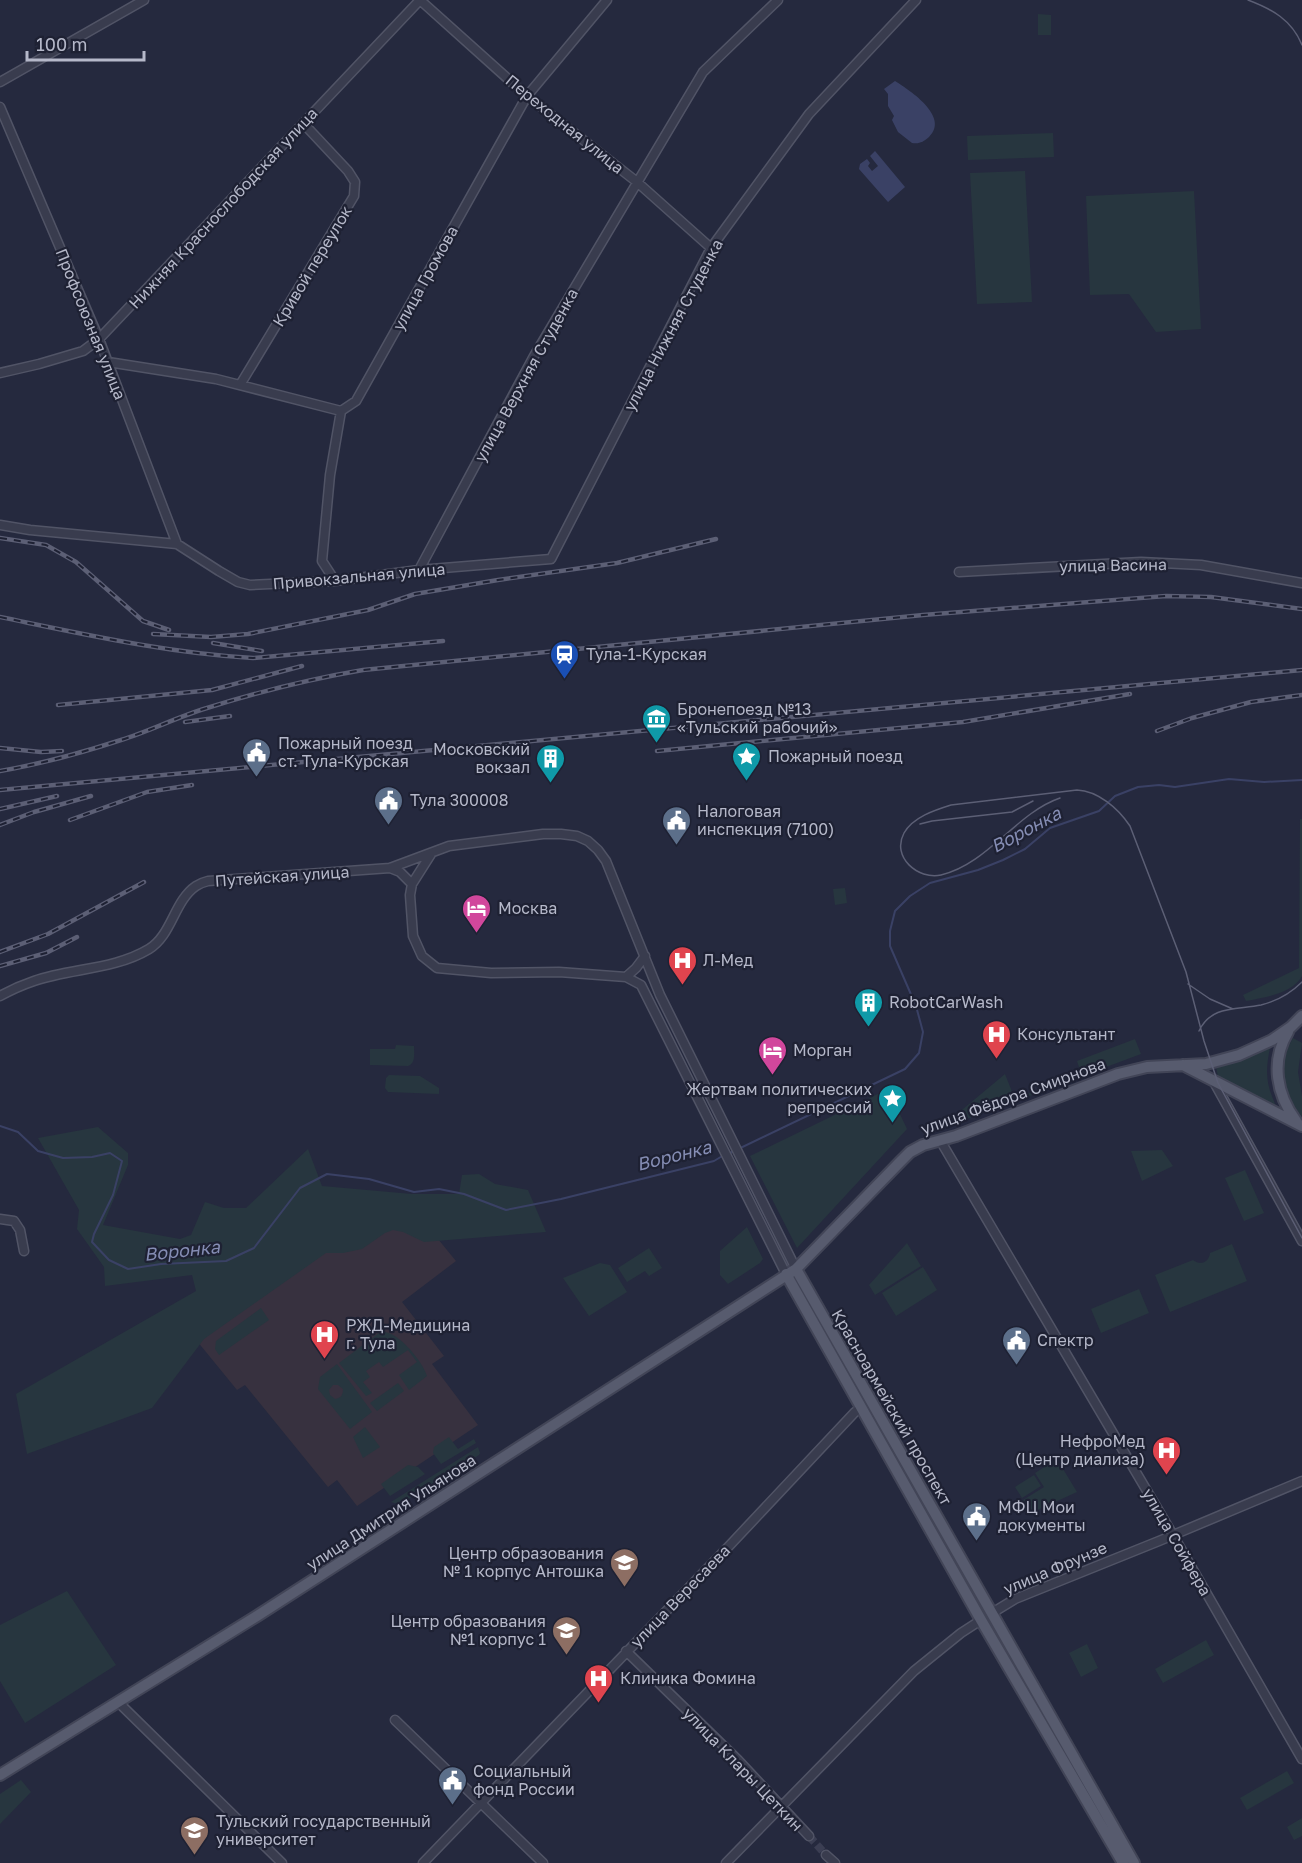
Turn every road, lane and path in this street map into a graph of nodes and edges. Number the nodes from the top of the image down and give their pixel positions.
1 (144, 0) edge
2 (420, 0) edge
3 (607, 0) edge
4 (777, 0) edge
5 (916, 0) edge
6 (0, 82) edge
7 (527, 96) junction
8 (0, 107) edge
9 (303, 123) junction
10 (637, 182) junction
11 (711, 248) junction
12 (99, 339) junction
13 (108, 362) junction
14 (0, 373) edge
15 (240, 385) junction
16 (341, 411) junction
17 (0, 525) edge
18 (177, 544) junction
19 (551, 559) joint
20 (419, 570) junction
21 (959, 572) dead end
22 (335, 581) junction
23 (1302, 583) edge
24 (431, 854) junction
25 (390, 868) junction
26 (412, 884) junction
27 (645, 956) junction
28 (626, 977) junction
29 (0, 996) edge
30 (1302, 1016) edge
31 (1291, 1027) junction
32 (1208, 1063) junction
33 (1183, 1065) junction
34 (1214, 1082) junction
35 (705, 1111) junction
36 (717, 1111) junction
37 (1300, 1125) edge
38 (940, 1140) junction
39 (0, 1219) edge
40 (1302, 1241) edge
41 (24, 1251) dead end
42 (791, 1272) junction
43 (861, 1408) junction
44 (1302, 1480) edge
45 (1173, 1535) junction
46 (992, 1613) junction
47 (981, 1620) junction
48 (626, 1652) junction
49 (118, 1702) junction
50 (395, 1720) dead end
51 (1302, 1759) edge
52 (0, 1775) edge
53 (481, 1803) junction
54 (782, 1806) junction
55 (809, 1836) tunnel mouth
56 (826, 1855) tunnel mouth
57 (282, 1863) edge
58 (423, 1863) edge
59 (543, 1863) edge
60 (726, 1863) edge
61 (835, 1863) edge
62 (1123, 1863) edge
63 (1134, 1863) edge

1 - 6 street
2 - 7 street, Переходная улица
2 - 9 street, Нижняя Краснослободская улица
3 - 7 street, улица Громова
4 - 10 street, улица Верхняя Cтуденка
5 - 11 street, улица Нижняя Cтуденкa
7 - 10 street, Переходная улица
7 - 16 street, улица Громова
8 - 12 street, Профсоюзная улица
9 - 12 street, Нижняя Краснослободская улица
9 - 15 street, Кривой переулок
10 - 11 street, Переходная улица
10 - 20 street, улица Верхняя Cтуденка
11 - 19 street, улица Нижняя Cтуденкa
12 - 13 street, Профсоюзная улица
12 - 14 street, Нижняя Краснослободская улица
13 - 15 street
13 - 18 street, Профсоюзная улица
15 - 16 street
16 - 22 street
17 - 18 street, Привокзальная улица
18 - 22 street, Привокзальная улица
19 - 20 street, Привокзальная улица
20 - 22 street, Привокзальная улица
21 - 23 street, улица Васина
24 - 25 street, Путейская улица
24 - 26 street
24 - 27 street, Красноармейский проспект
25 - 26 street
25 - 29 street, Путейская улица
26 - 28 street
27 - 28 street
27 - 36 street, Красноармейский проспект
28 - 35 street, Красноармейский проспект
30 - 31 main road
31 - 32 main road, улица Фёдора Смирнова
31 - 37 main road
32 - 33 main road, улица Фёдора Смирнова
32 - 34 main road
33 - 34 main road
33 - 38 main road, улица Фёдора Смирнова
34 - 37 main road
34 - 40 street
35 - 36 street
35 - 42 street, Красноармейский проспект
36 - 42 street, Красноармейский проспект
38 - 42 main road, улица Фёдора Смирнова
38 - 45 street, улица Сойфера
39 - 41 street
42 - 43 main road, Красноармейский проспект
42 - 46 main road, Красноармейский проспект
42 - 49 main road, улица Дмитрия Ульянова
43 - 47 main road, Красноармейский проспект
43 - 48 street, улица Вересаева
44 - 45 street, улица Фрунзе
45 - 46 street, улица Фрунзе
45 - 51 street, улица Сойфера
46 - 47 main road, улица Фрунзе
46 - 63 main road, Красноармейский проспект
47 - 54 street, улица Фрунзе
47 - 62 main road, Красноармейский проспект
48 - 53 street, улица Вересаева
48 - 54 street, улица Клары Цеткин
49 - 52 main road, улица Дмитрия Ульянова
49 - 57 street
50 - 53 street
53 - 58 street, улица Вересаева
53 - 59 street
54 - 55 street, улица Клары Цеткин
54 - 60 street, улица Фрунзе
56 - 61 street

